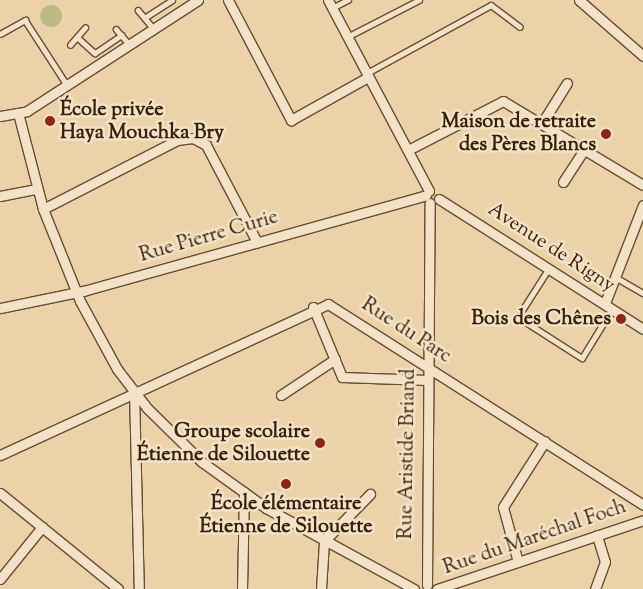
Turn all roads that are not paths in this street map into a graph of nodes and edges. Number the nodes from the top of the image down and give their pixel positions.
1 (172, 0) edge
2 (198, 0) edge
3 (228, 0) edge
4 (348, 0) edge
5 (419, 0) edge
6 (579, 0) edge
7 (330, 4) edge
8 (138, 10) dead end
9 (146, 17) junction
10 (520, 27) dead end
11 (85, 28) dead end
12 (116, 29) dead end
13 (154, 29) junction
14 (0, 34) edge
15 (122, 35) junction
16 (77, 37) junction
17 (348, 37) junction
18 (130, 44) junction
19 (70, 45) dead end
20 (643, 56) edge
21 (368, 75) junction
22 (567, 83) dead end
23 (67, 85) junction
24 (18, 113) junction
25 (0, 116) edge
26 (542, 123) junction
27 (408, 150) junction
28 (584, 150) junction
29 (563, 182) dead end
30 (643, 185) edge
31 (36, 189) junction
32 (0, 196) edge
33 (431, 197) junction
34 (643, 205) edge
35 (43, 209) junction
36 (257, 242) junction
37 (550, 268) junction
38 (617, 278) junction
39 (76, 293) junction
40 (643, 293) edge
41 (609, 306) junction
42 (313, 307) junction
43 (0, 308) edge
44 (643, 329) edge
45 (335, 359) junction
46 (427, 365) junction
47 (426, 380) junction
48 (134, 391) junction
49 (281, 395) dead end
50 (545, 441) junction
51 (0, 455) edge
52 (244, 492) junction
53 (0, 493) edge
54 (370, 494) dead end
55 (643, 505) edge
56 (643, 520) edge
57 (42, 527) junction
58 (597, 535) junction
59 (324, 541) junction
60 (518, 562) junction
61 (0, 579) edge
62 (430, 588) edge
63 (118, 589) edge
64 (139, 589) edge
65 (242, 589) edge
66 (321, 589) edge
67 (414, 589) edge
68 (595, 589) edge

1 - 9 lane
2 - 13 street
3 - 21 street
4 - 7 lane
5 - 17 lane
6 - 20 street
7 - 17 street
8 - 9 lane
9 - 13 lane
10 - 21 lane
11 - 16 lane
12 - 15 lane
13 - 18 street
14 - 23 lane
15 - 16 lane
15 - 18 lane
16 - 19 lane
17 - 21 street
18 - 23 street
21 - 27 street
22 - 26 street
23 - 24 street
24 - 25 street
24 - 31 street
26 - 27 street
26 - 28 street
27 - 33 street
28 - 29 street
28 - 30 street
31 - 32 street
31 - 35 street
33 - 36 street, Rue Pierre Curie
33 - 37 street, Avenue de Rigny
33 - 46 street, Rue Aristide Briand
34 - 38 street
35 - 36 street
35 - 39 street
36 - 39 street, Rue Pierre Curie
37 - 41 street, Avenue de Rigny
37 - 41 lane
38 - 40 lane
38 - 41 street
39 - 43 street, Rue Pierre Curie
39 - 48 street
41 - 44 street, Avenue de Rigny
42 - 45 street
42 - 46 street, Rue du Parc
42 - 48 street, Rue du Parc
45 - 47 street
45 - 49 street
46 - 47 street, Rue Aristide Briand
46 - 50 street, Rue du Parc
47 - 62 street, Rue Aristide Briand
48 - 51 street, Rue du Parc
48 - 52 street
48 - 64 street
50 - 55 street, Rue du Parc
50 - 60 street
52 - 59 street
52 - 65 street
53 - 57 street
54 - 59 street
56 - 58 street, Rue du Maréchal Foch
57 - 61 street
57 - 63 street
58 - 60 street, Rue du Maréchal Foch
58 - 68 street
59 - 66 street
59 - 67 street
60 - 62 street, Rue du Maréchal Foch

